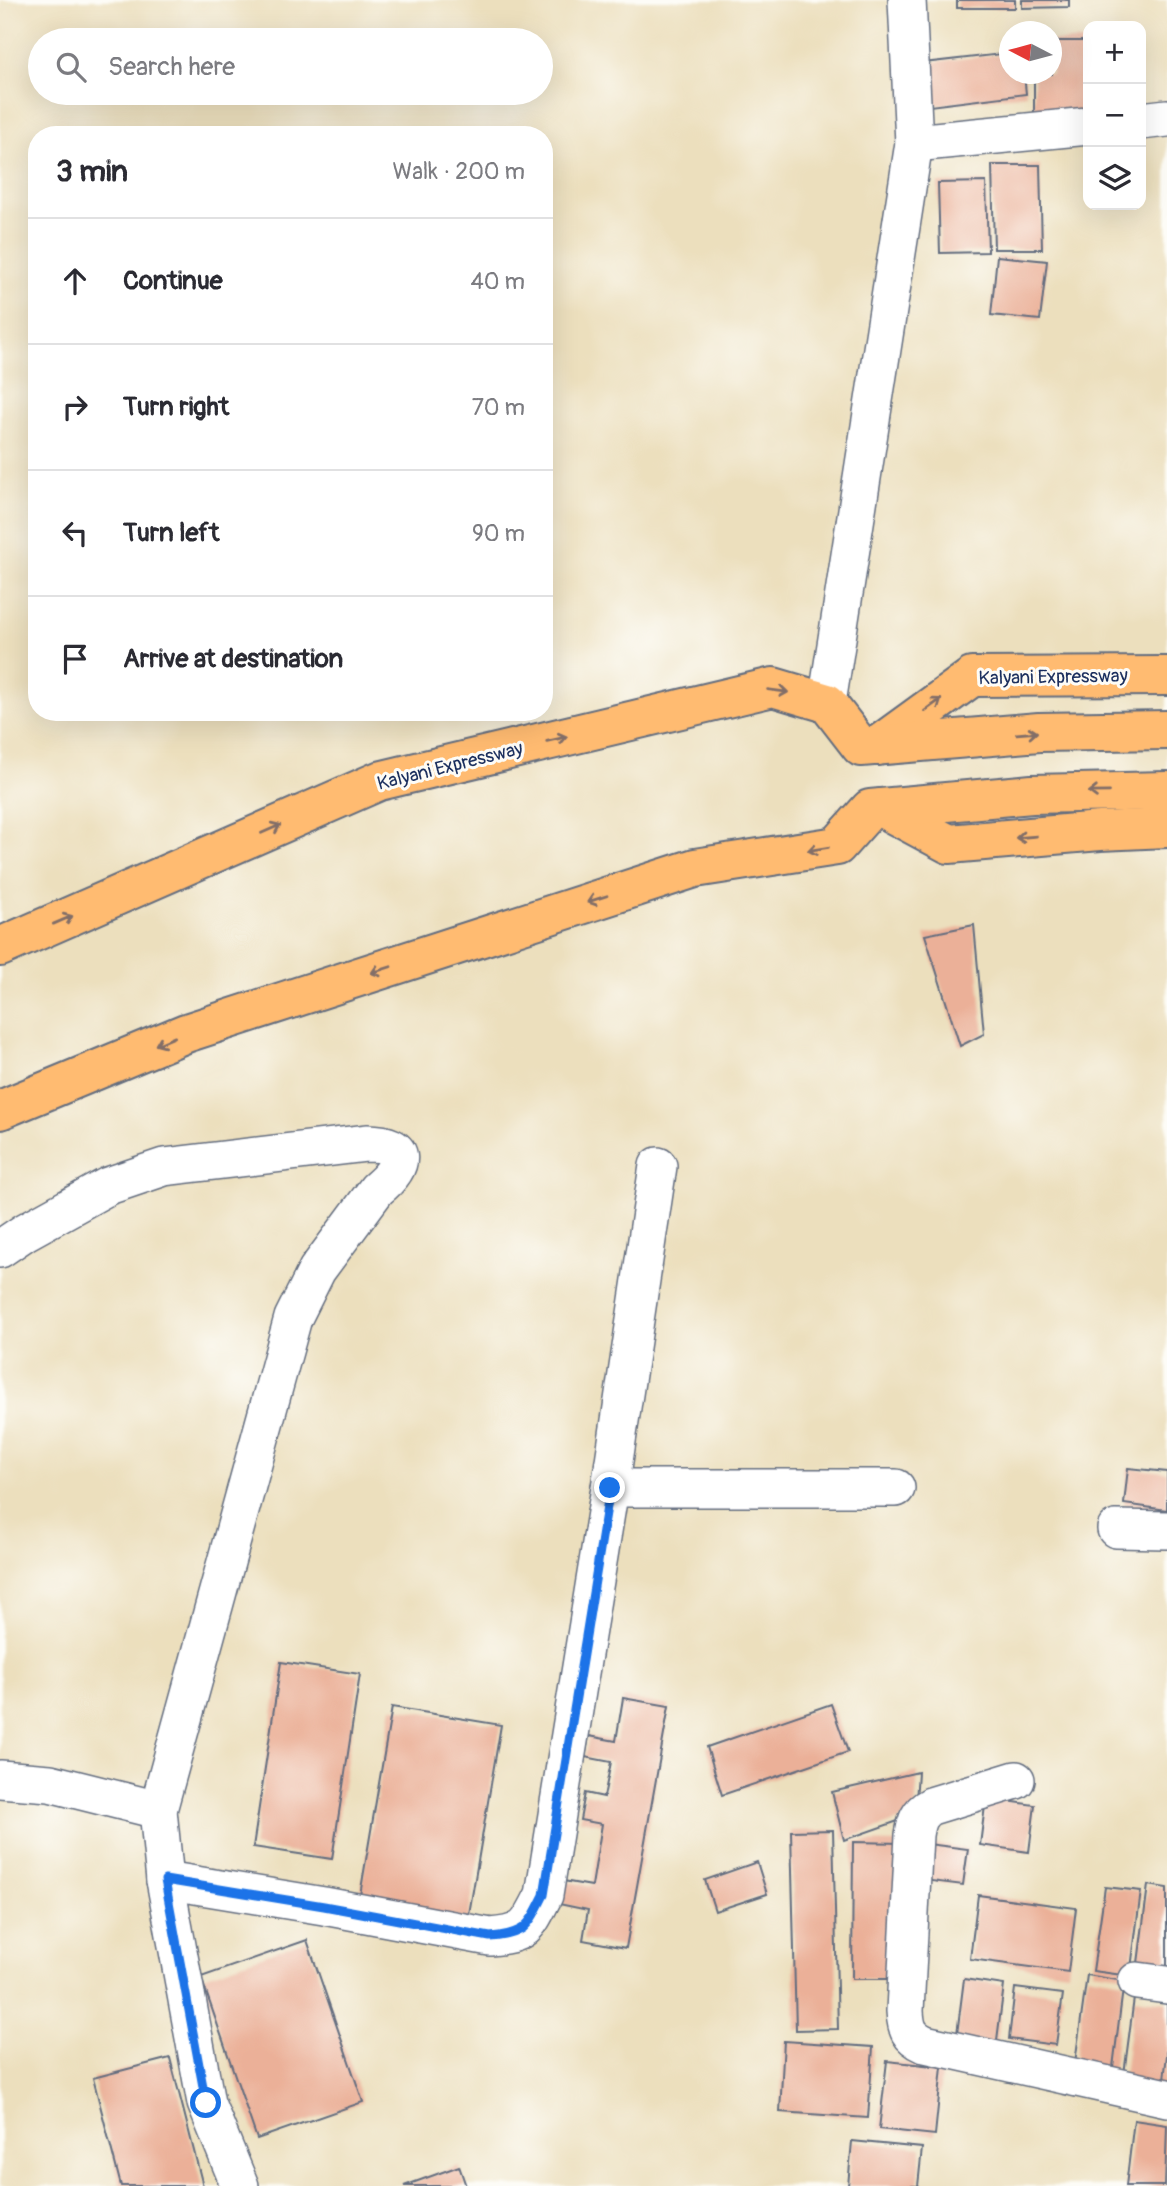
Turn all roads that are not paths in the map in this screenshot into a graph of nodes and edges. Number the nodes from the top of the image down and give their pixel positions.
1 (907, 0) edge
2 (1167, 118) edge
3 (1146, 120) edge
4 (1083, 126) edge
5 (914, 143) junction
6 (1167, 676) edge
7 (827, 703) junction
8 (1167, 730) edge
9 (869, 746) junction
10 (1167, 791) edge
11 (876, 808) junction
12 (1167, 828) edge
13 (0, 947) edge
14 (0, 1110) edge
15 (657, 1166) dead end
16 (0, 1249) edge
17 (610, 1488) junction
18 (896, 1488) dead end
19 (1116, 1529) dead end
20 (1167, 1530) edge
21 (0, 1779) edge
22 (1016, 1780) dead end
23 (158, 1810) junction
24 (165, 1880) junction
25 (1167, 2098) edge
26 (240, 2186) edge

1 - 5 street
2 - 3 street
4 - 5 street
5 - 7 street
9 -> 6 highway, Kalyani Expressway
7 - 9 highway
13 -> 7 highway, Kalyani Expressway
9 -> 8 highway
10 -> 11 highway
12 -> 11 highway
11 -> 14 highway
15 - 17 street
16 - 23 street
17 - 18 street
17 - 24 street
19 - 20 street
21 - 23 street
22 - 25 street
23 - 24 street
24 - 26 street

